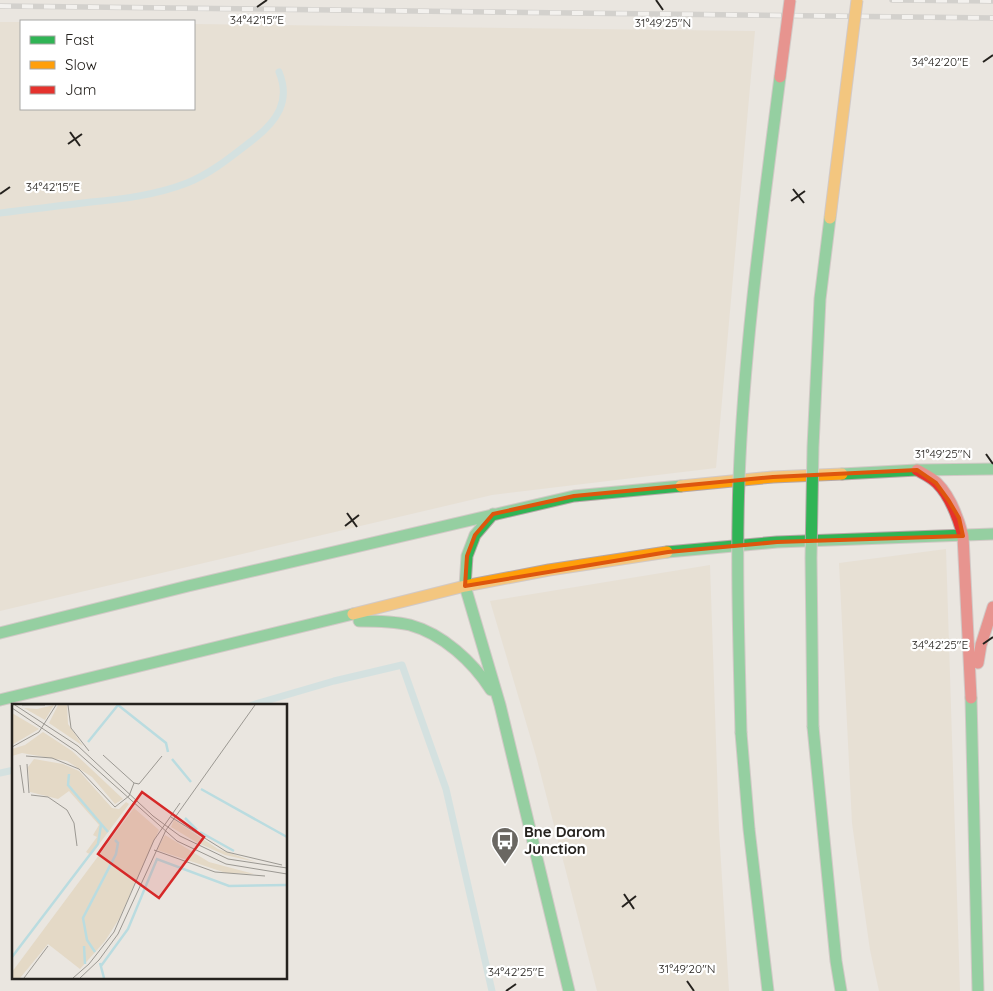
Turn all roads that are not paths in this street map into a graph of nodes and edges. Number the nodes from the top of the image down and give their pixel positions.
1 (790, 0) edge
2 (858, 0) edge
3 (993, 469) edge
4 (917, 470) junction
5 (493, 514) junction
6 (993, 534) edge
7 (963, 536) junction
8 (465, 586) junction
9 (993, 607) edge
10 (313, 624) junction
11 (0, 633) edge
12 (0, 700) edge
13 (971, 704) junction
14 (500, 705) junction
15 (569, 991) edge
16 (768, 991) edge
17 (841, 991) edge
18 (978, 991) edge

1 - 16 highway, bridge
2 - 17 highway, bridge
3 - 4 highway
4 - 5 highway
4 - 7 highway
5 - 8 highway
5 - 11 highway
6 - 7 highway
7 - 8 highway
7 - 13 highway
8 - 10 highway
8 - 14 highway
9 - 13 highway
10 - 12 highway
10 - 14 highway
13 - 18 highway
14 - 15 highway

